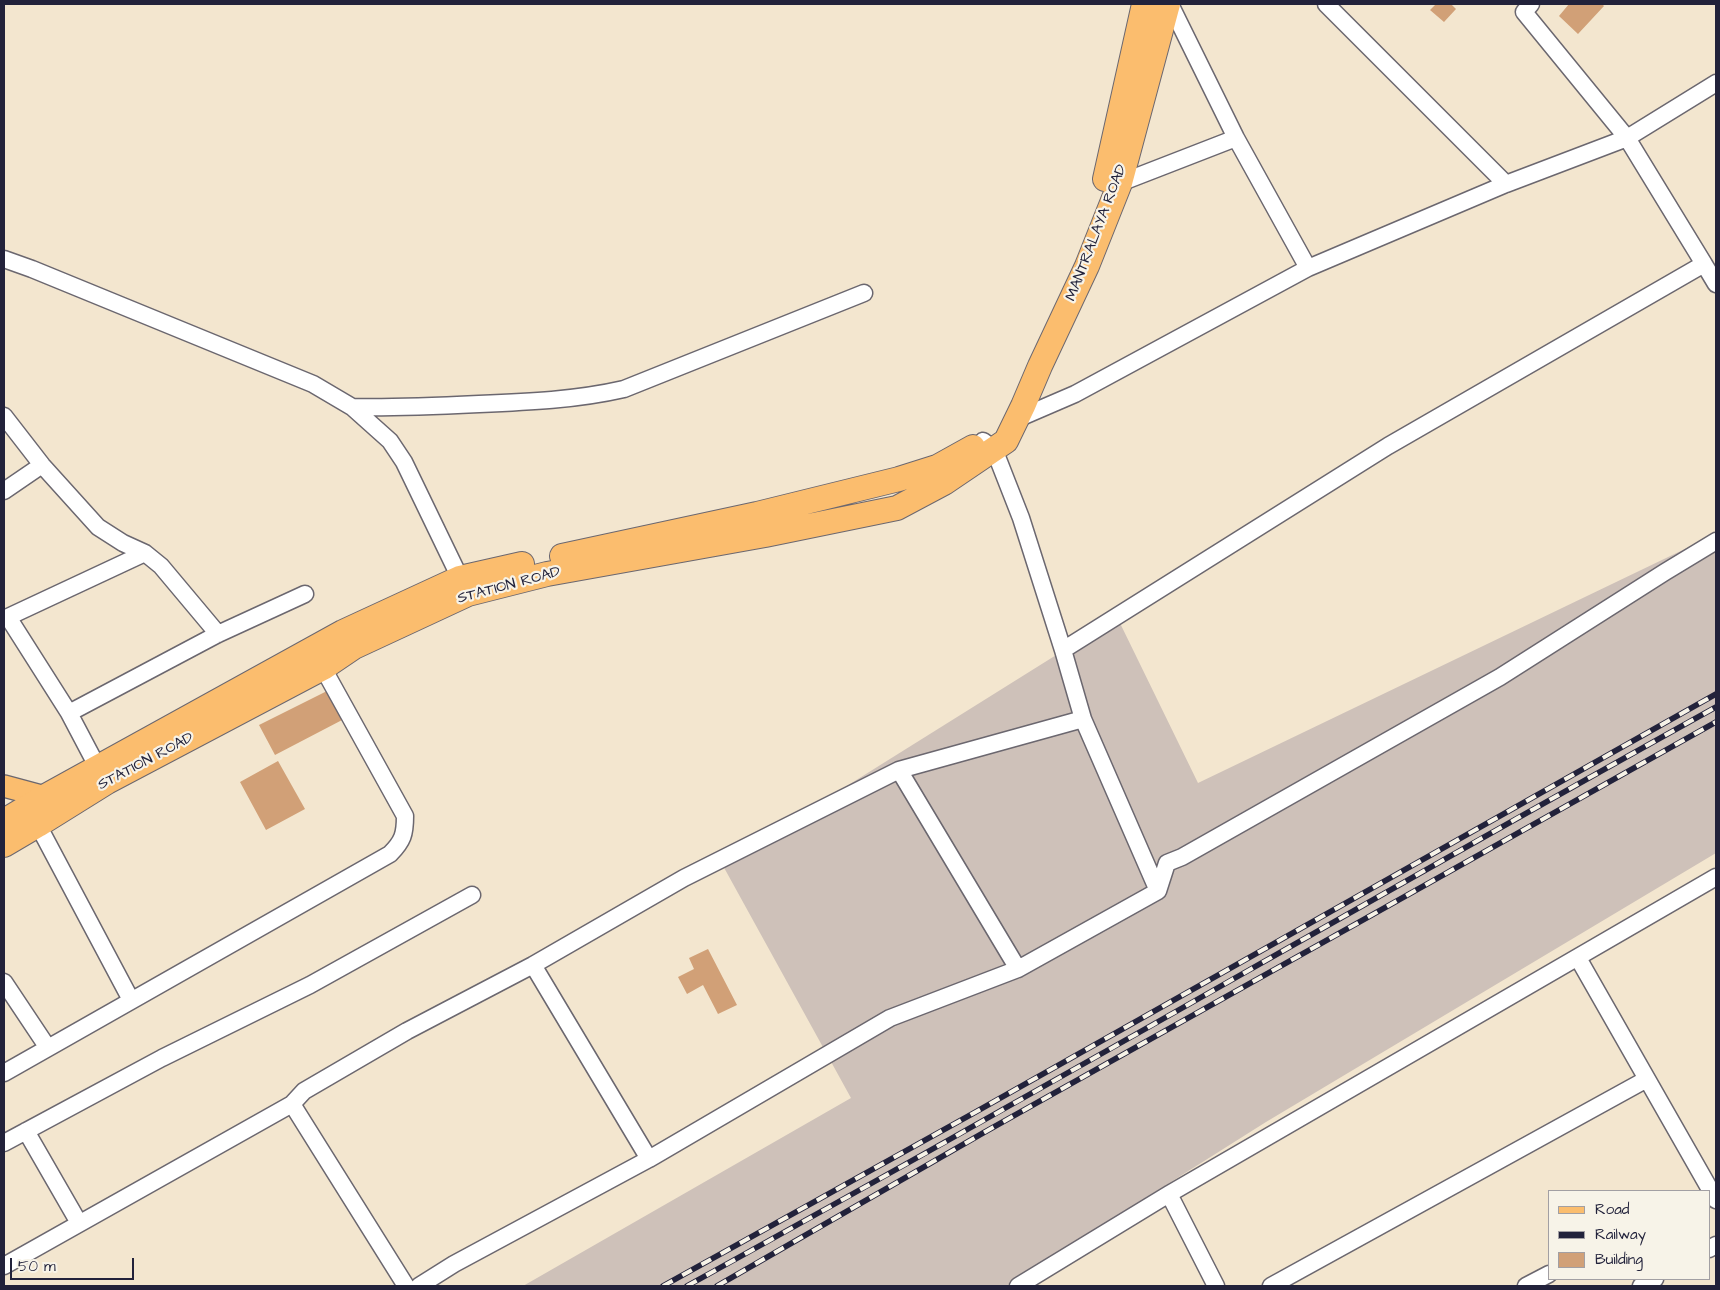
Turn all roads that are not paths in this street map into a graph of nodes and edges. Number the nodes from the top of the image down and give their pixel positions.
1 (1144, 4) edge
2 (1169, 4) edge
3 (1326, 4) edge
4 (1523, 7) edge
5 (1716, 83) edge
6 (1236, 138) junction
7 (1627, 138) junction
8 (1120, 183) junction
9 (1506, 184) junction
10 (1704, 264) junction
11 (6, 265) edge
12 (1308, 268) junction
13 (1716, 284) edge
14 (864, 293) dead end
15 (352, 407) junction
16 (4, 416) edge
17 (1016, 419) junction
18 (989, 445) junction
19 (42, 465) junction
20 (4, 491) edge
21 (1716, 541) edge
22 (144, 553) junction
23 (460, 578) junction
24 (305, 594) dead end
25 (6, 617) edge
26 (218, 634) junction
27 (1064, 650) junction
28 (323, 668) junction
29 (70, 713) junction
30 (1083, 719) junction
31 (98, 768) junction
32 (899, 770) junction
33 (4, 786) edge
34 (44, 797) junction
35 (74, 803) junction
36 (4, 821) edge
37 (38, 825) junction
38 (4, 844) edge
39 (1716, 876) edge
40 (1158, 891) junction
41 (472, 895) dead end
42 (1578, 958) junction
43 (533, 965) junction
44 (1018, 969) junction
45 (4, 982) edge
46 (130, 1000) junction
47 (48, 1048) junction
48 (4, 1073) edge
49 (1647, 1079) junction
50 (292, 1104) junction
51 (26, 1131) junction
52 (4, 1142) edge
53 (649, 1159) junction
54 (1706, 1190) edge
55 (1169, 1194) junction
56 (79, 1223) junction
57 (4, 1266) edge
58 (1548, 1275) edge
59 (1653, 1280) edge
60 (406, 1286) edge
61 (419, 1286) edge
62 (1018, 1286) edge
63 (1216, 1286) edge
64 (1271, 1286) edge
65 (1526, 1286) edge
66 (1641, 1286) edge

1 - 18 highway, MANTRALAYA ROAD
2 - 6 street
2 - 8 highway, MANTRALAYA ROAD
3 - 9 street
4 - 7 street
5 - 7 street
6 - 8 street
6 - 12 street
7 - 9 street
7 - 10 street
8 - 17 highway, MANTRALAYA ROAD
9 - 12 street
10 - 13 street
10 - 27 street
11 - 15 street
12 - 17 street
14 - 15 street
15 - 23 street
16 - 19 street
17 - 18 highway, MANTRALAYA ROAD
18 - 23 highway, STATION ROAD
18 - 27 street
18 - 28 highway, STATION ROAD
19 - 20 street
19 - 22 street
21 - 40 street
22 - 25 street
22 - 26 street
23 - 31 highway, STATION ROAD
24 - 26 street
25 - 29 street
26 - 29 street
27 - 30 street
28 - 35 highway, STATION ROAD
28 - 46 street
29 - 31 street
30 - 32 street
30 - 40 street
31 - 34 highway, STATION ROAD
32 - 43 street
32 - 44 street
33 - 34 main road
34 - 35 main road
34 - 36 highway, STATION ROAD
35 - 37 highway, STATION ROAD
37 - 38 highway, STATION ROAD
37 - 46 street
39 - 42 street
40 - 44 street
41 - 51 street
42 - 49 street
42 - 55 street
43 - 50 street
43 - 53 street
44 - 53 street
45 - 47 street
46 - 47 street
47 - 48 street
49 - 54 street
49 - 64 street
50 - 56 street
50 - 60 street
51 - 52 street
51 - 56 street
53 - 61 street
55 - 62 street
55 - 63 street
56 - 57 street
58 - 65 street
59 - 66 street

